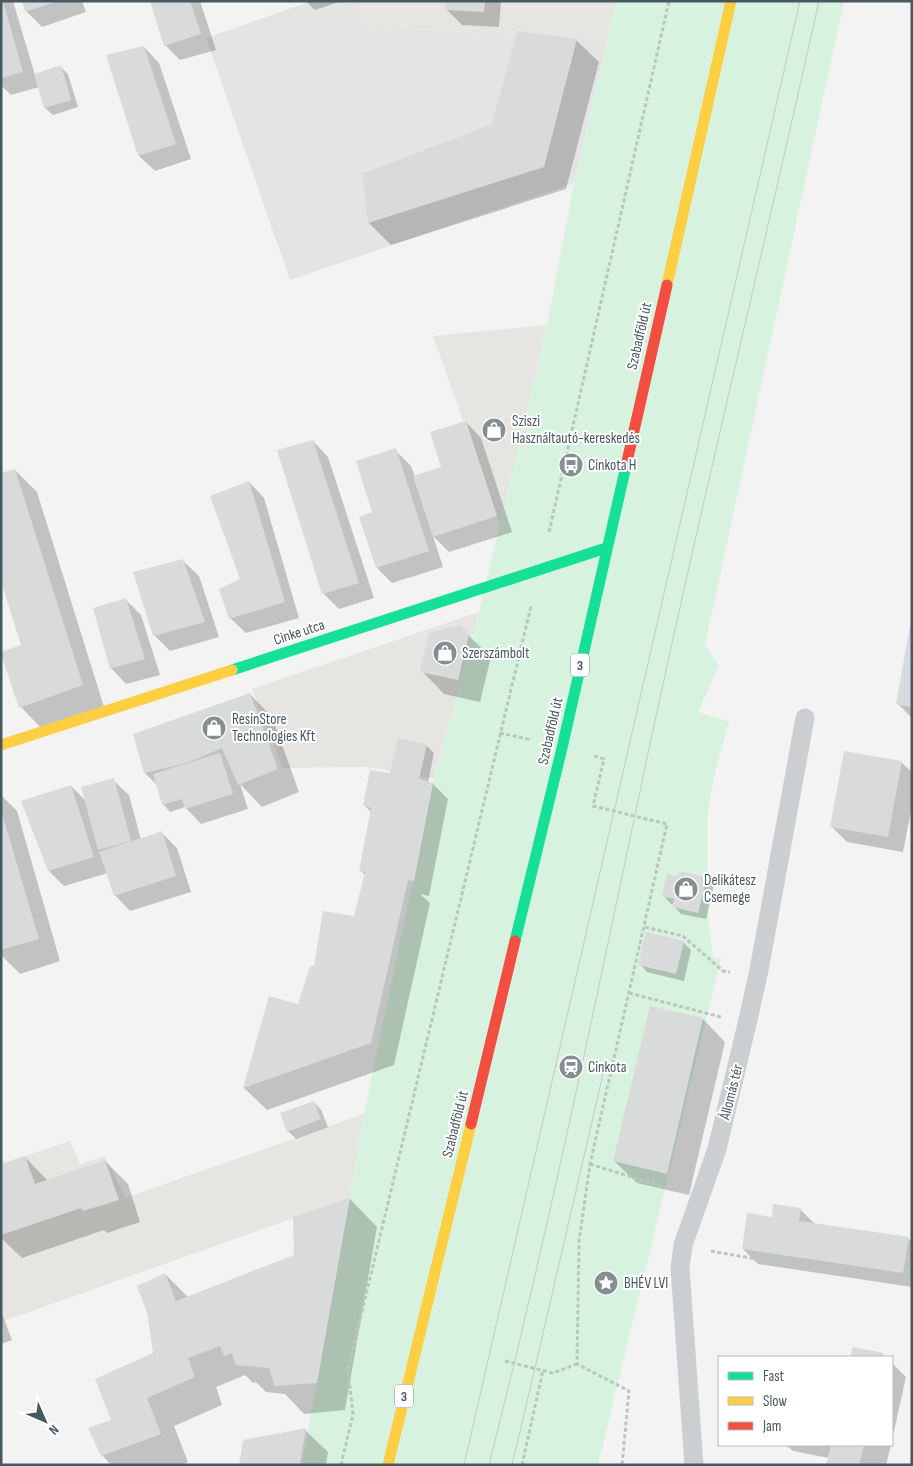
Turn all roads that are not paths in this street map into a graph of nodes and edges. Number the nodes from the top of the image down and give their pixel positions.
1 (731, 1) edge
2 (606, 548) junction
3 (805, 718) dead end
4 (1, 746) edge
5 (388, 1465) edge
6 (694, 1465) edge

1 - 2 main road, Szabadföld út / 3
2 - 4 main road, Cinke utca
2 - 5 main road, Szabadföld út / 3
3 - 6 lane, Állomás tér

